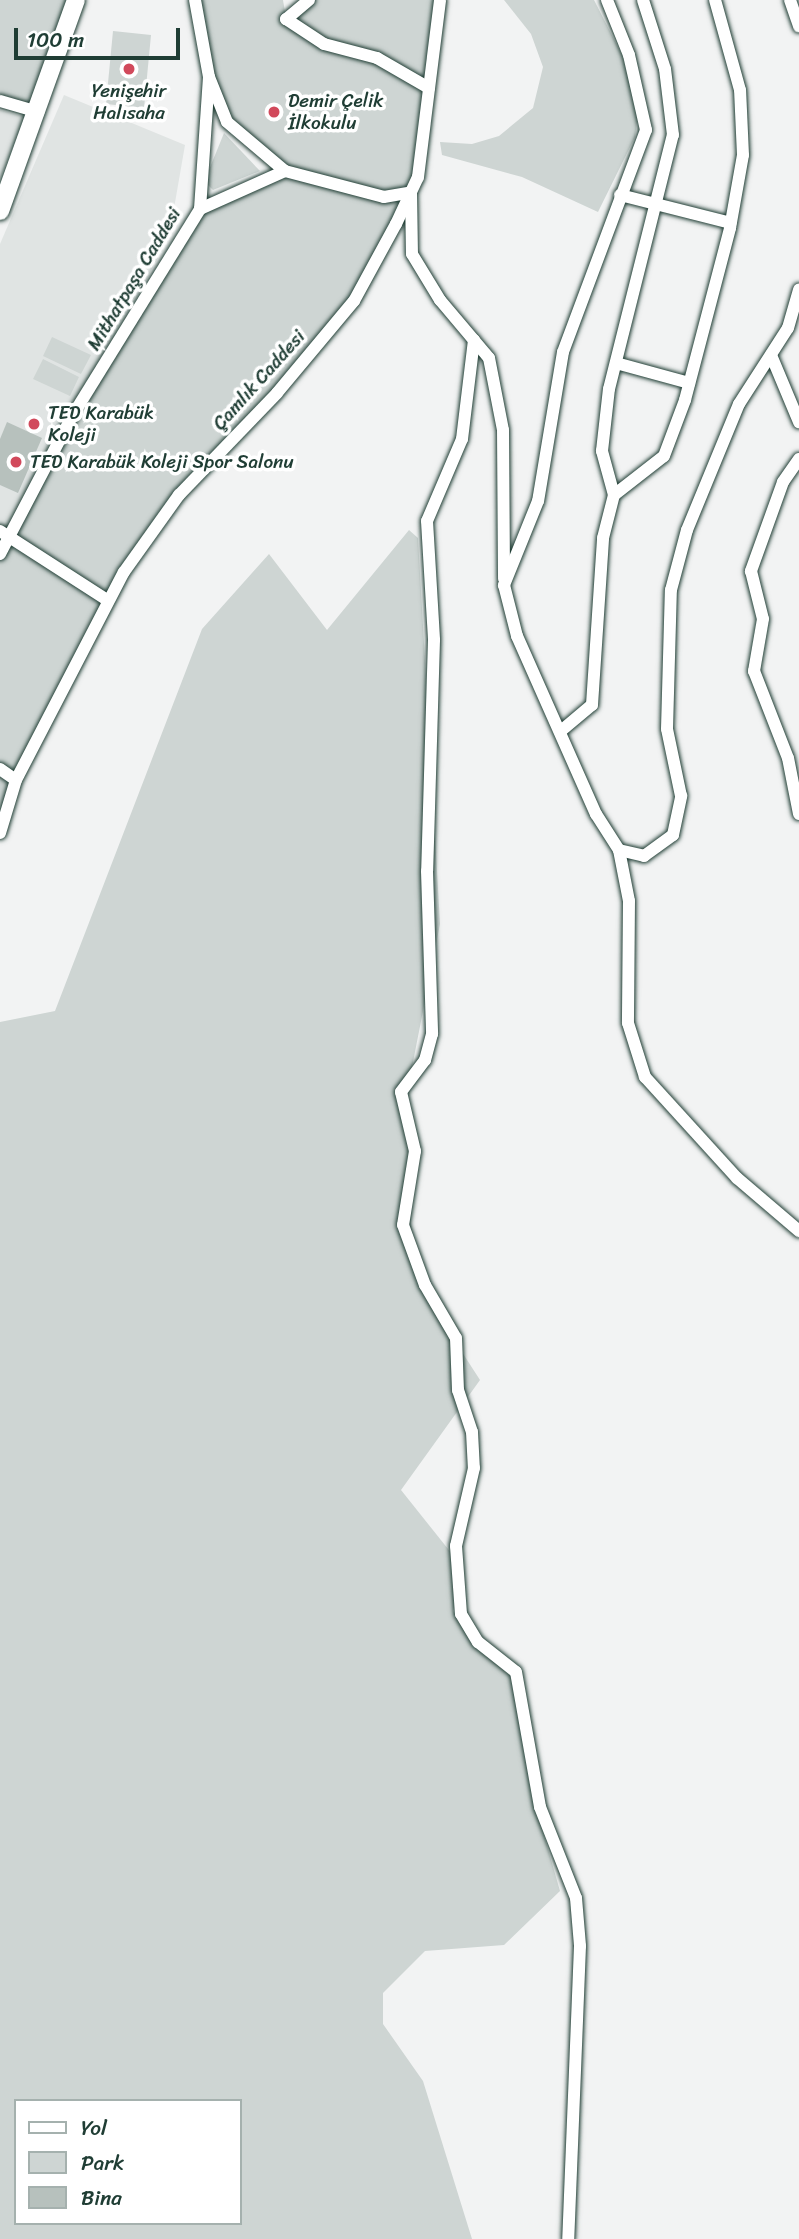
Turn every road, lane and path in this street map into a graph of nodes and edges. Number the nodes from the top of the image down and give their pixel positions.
1 (76, 0) edge
2 (195, 0) edge
3 (309, 0) edge
4 (440, 0) edge
5 (607, 0) edge
6 (643, 0) edge
7 (715, 0) edge
8 (790, 0) edge
9 (799, 26) edge
10 (209, 78) junction
11 (429, 88) junction
12 (0, 102) edge
13 (38, 112) junction
14 (285, 171) junction
15 (411, 192) junction
16 (620, 195) junction
17 (657, 203) junction
18 (200, 209) junction
19 (0, 211) edge
20 (731, 223) junction
21 (799, 290) edge
22 (474, 340) junction
23 (771, 355) junction
24 (616, 363) junction
25 (689, 383) junction
26 (799, 422) edge
27 (799, 459) edge
28 (614, 495) junction
29 (5, 534) edge
30 (0, 554) edge
31 (504, 585) junction
32 (107, 600) junction
33 (562, 730) junction
34 (0, 769) edge
35 (16, 780) junction
36 (799, 814) edge
37 (0, 833) edge
38 (619, 850) junction
39 (799, 1231) edge
40 (568, 2239) edge

1 - 13 street
2 - 10 street, Mithatpaşa Caddesi
3 - 11 street
4 - 11 street, Çamlık Caddesi
5 - 16 street
6 - 17 street
7 - 20 street
8 - 9 street
10 - 14 street
10 - 18 street, Mithatpaşa Caddesi
11 - 15 street, Çamlık Caddesi
12 - 13 street
13 - 19 street
14 - 15 street
14 - 18 street
15 - 22 street
15 - 32 street, Çamlık Caddesi
16 - 17 street
16 - 31 street
17 - 20 street
17 - 24 street
18 - 29 street, Mithatpaşa Caddesi
20 - 25 street
21 - 23 street
22 - 31 street
22 - 40 street
23 - 26 street
23 - 38 street
24 - 25 street
24 - 28 street
25 - 28 street
27 - 36 street
28 - 33 street
29 - 30 street, Mithatpaşa Caddesi
29 - 32 street
31 - 33 street
32 - 35 street, Çamlık Caddesi
33 - 38 street
34 - 35 street
35 - 37 street, Çamlık Caddesi
38 - 39 street

